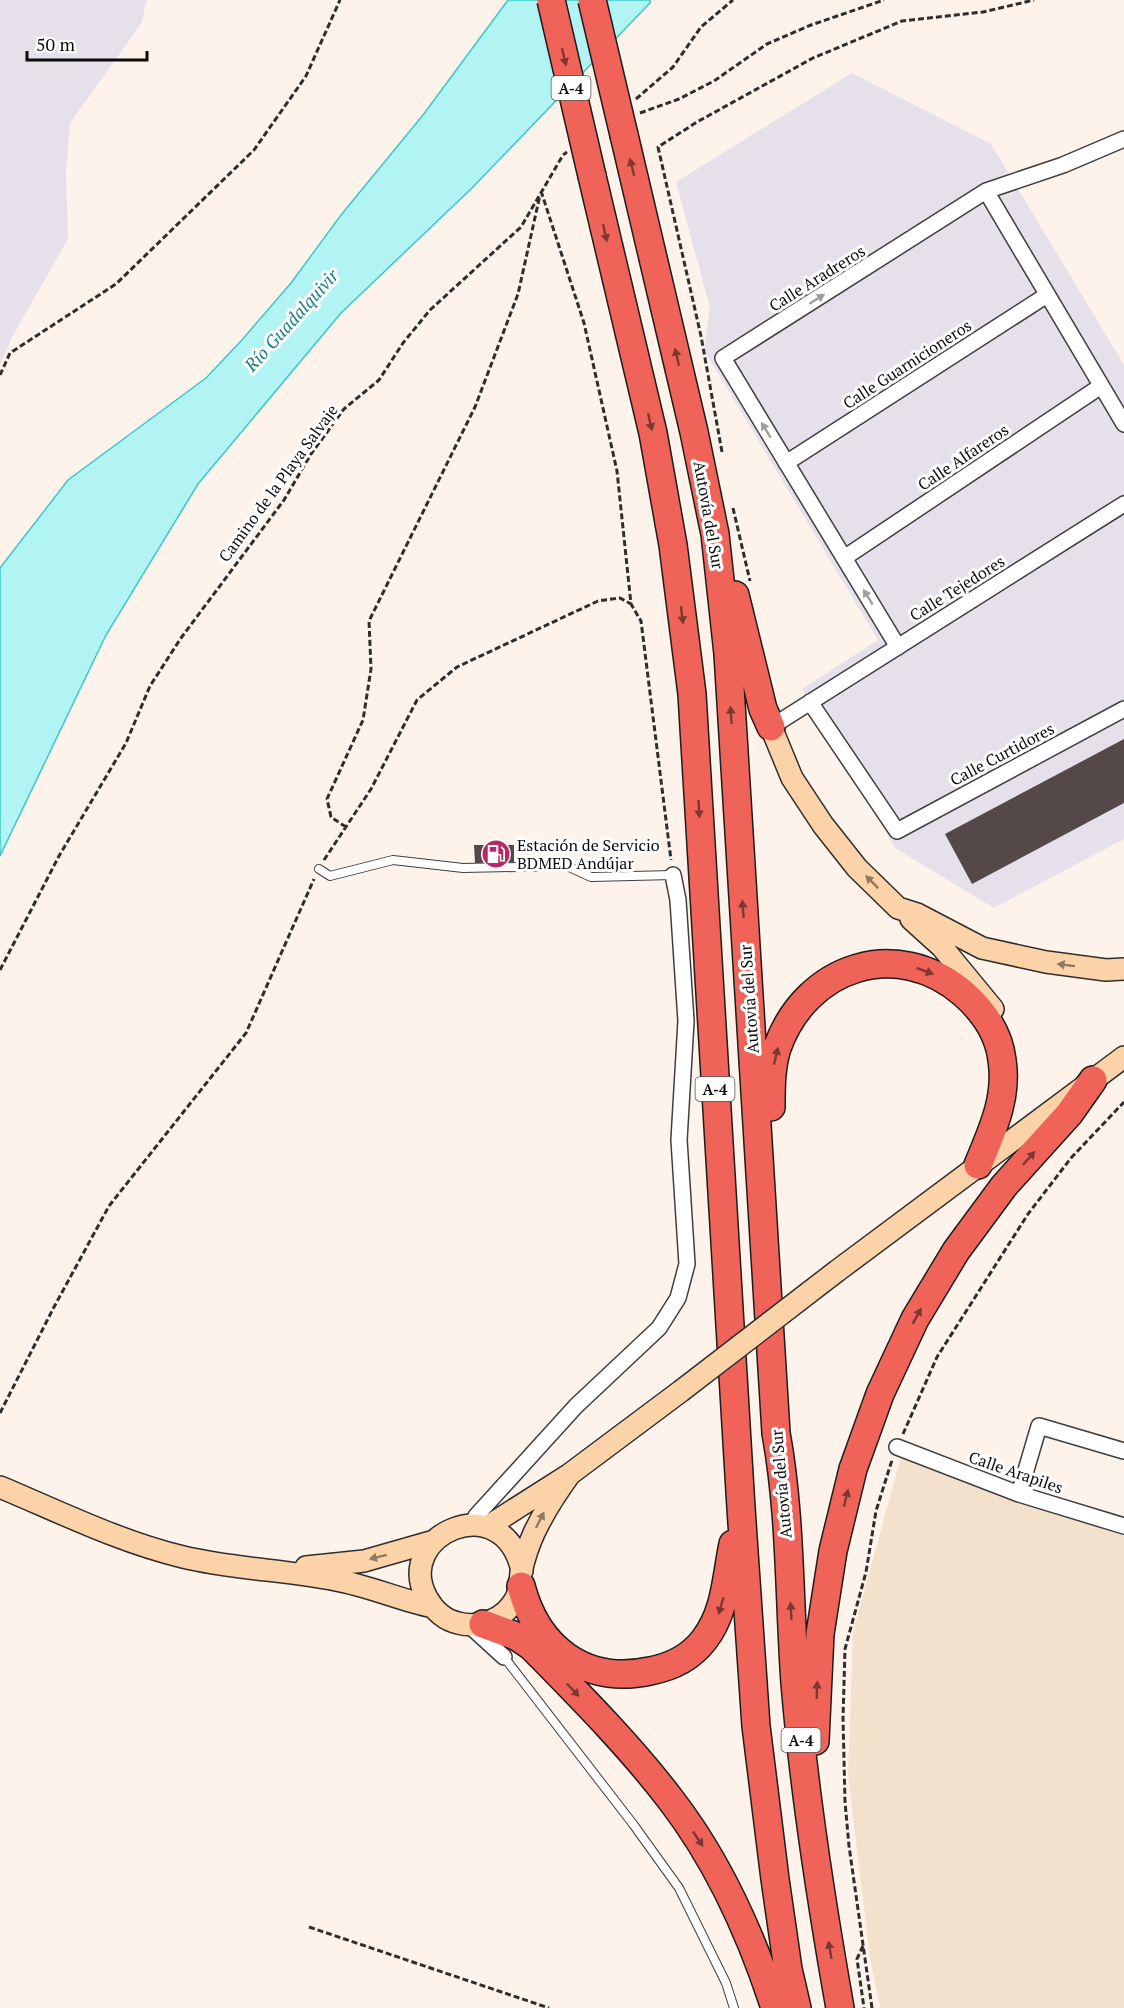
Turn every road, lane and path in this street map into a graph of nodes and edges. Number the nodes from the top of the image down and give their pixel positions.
1 (340, 0) edge
2 (551, 0) edge
3 (592, 0) edge
4 (733, 0) edge
5 (884, 0) edge
6 (1034, 0) edge
7 (635, 100) dead end
8 (630, 125) junction
9 (1124, 139) edge
10 (573, 149) dead end
11 (541, 191) junction
12 (986, 191) junction
13 (1047, 295) junction
14 (0, 375) edge
15 (1101, 386) junction
16 (1124, 424) edge
17 (723, 462) dead end
18 (786, 463) junction
19 (732, 504) dead end
20 (1124, 504) edge
21 (715, 534) junction
22 (844, 558) junction
23 (751, 586) dead end
24 (631, 604) junction
25 (898, 647) junction
26 (810, 702) junction
27 (1124, 709) edge
28 (771, 727) junction
29 (346, 827) junction
30 (319, 869) junction
31 (673, 875) junction
32 (898, 908) junction
33 (1124, 969) edge
34 (0, 970) edge
35 (1124, 1057) edge
36 (1093, 1080) junction
37 (1124, 1102) edge
38 (1004, 1146) junction
39 (978, 1165) junction
40 (0, 1413) edge
41 (897, 1447) junction
42 (1124, 1451) edge
43 (783, 1470) junction
44 (570, 1474) junction
45 (0, 1487) edge
46 (1019, 1494) junction
47 (741, 1508) junction
48 (480, 1526) junction
49 (1124, 1526) edge
50 (434, 1541) junction
51 (278, 1571) junction
52 (521, 1579) junction
53 (433, 1607) junction
54 (486, 1624) junction
55 (504, 1657) junction
56 (807, 1790) junction
57 (309, 1927) dead end
58 (863, 1946) junction
59 (549, 2008) edge
60 (734, 2008) edge
61 (775, 2008) edge
62 (797, 2008) edge
63 (840, 2008) edge
64 (864, 2008) edge
65 (872, 2008) edge

1 - 14 path
2 -> 47 highway, A-4, bridge
3 - 8 highway, Autovía del Sur / A-4, bridge
4 - 7 path
5 - 8 path
6 - 17 path
21 -> 8 highway, Autovía del Sur / A-4
9 - 12 street
10 - 11 path, Camino de la Playa Salvaje
11 - 24 path
11 - 29 path
11 - 34 path, Camino de la Playa Salvaje
12 - 13 street
18 -> 12 street, Calle Aradreros
13 - 15 street
13 - 18 street, Calle Guarnicioneros
15 - 16 street
15 - 22 street, Calle Alfareros
18 - 22 street, Calle Aradreros
19 - 23 path
20 - 25 street, Calle Tejedores
21 - 28 highway
43 -> 21 highway, Autovía del Sur / A-4
25 -> 22 street, Calle Aradreros
24 - 29 path
24 - 31 path
25 - 26 street, Calle Tejedores
26 - 27 street, Calle Curtidores
26 - 28 street, Calle Tejedores
32 -> 28 street
29 - 30 path
30 - 31 lane
30 - 40 path
31 - 48 street
33 -> 32 street
32 - 38 street
35 - 36 street
36 - 38 street
56 -> 36 highway
37 - 41 path
38 - 39 street
43 -> 39 highway
39 - 44 street, bridge
41 - 46 street, Calle Arapiles
41 - 58 path
42 - 46 street
56 -> 43 highway, Autovía del Sur / A-4
44 - 48 street
52 -> 44 street
45 - 51 street
46 - 49 street, Calle Arapiles
47 -> 52 highway
47 - 62 highway, A-4
48 - 50 street
48 - 52 street
50 -> 51 street
50 - 53 street
51 - 53 street
52 - 54 street
53 - 54 street
54 - 55 street
54 - 55 street
54 -> 61 highway
55 - 60 lane
63 -> 56 highway, Autovía del Sur / A-4
57 - 59 path
58 - 64 path
58 - 65 path

